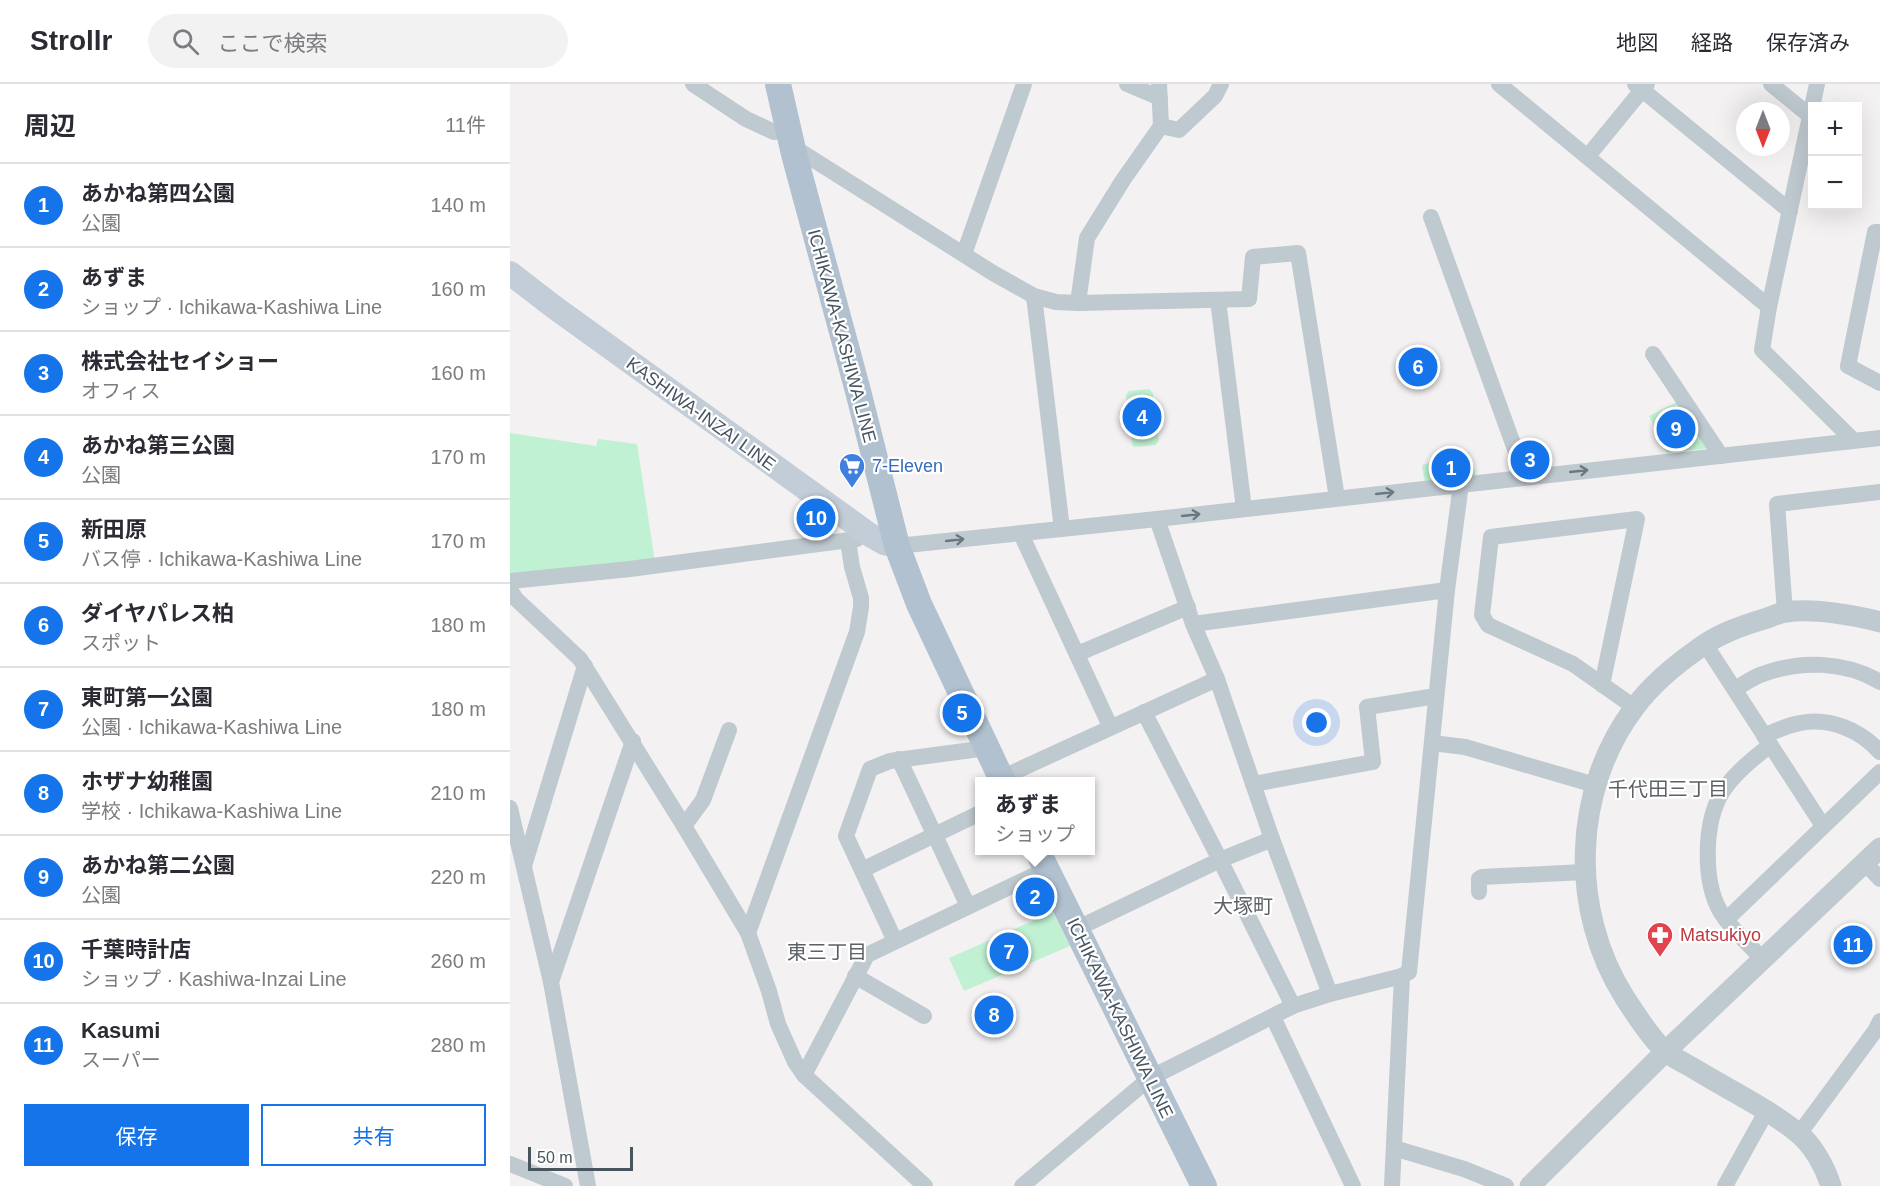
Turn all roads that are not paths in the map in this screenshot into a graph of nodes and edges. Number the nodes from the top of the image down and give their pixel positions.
1 (693, 84) edge
2 (778, 84) edge
3 (1127, 84) edge
4 (1221, 84) edge
5 (1499, 84) edge
6 (1771, 84) edge
7 (1817, 84) edge
8 (1022, 85) edge
9 (1641, 86) edge
10 (1160, 91) edge
11 (1813, 102) edge
12 (1808, 114) edge
13 (1161, 126) junction
14 (1808, 126) edge
15 (791, 142) junction
16 (1588, 156) junction
17 (1790, 211) junction
18 (1431, 217) dead end
19 (1880, 232) edge
20 (964, 254) junction
21 (510, 273) edge
22 (1034, 296) junction
23 (1218, 300) junction
24 (1078, 303) junction
25 (1769, 307) junction
26 (1653, 354) dead end
27 (1880, 383) edge
28 (1880, 438) edge
29 (1854, 441) junction
30 (1721, 456) junction
31 (1525, 477) junction
32 (1461, 484) junction
33 (1880, 492) edge
34 (1337, 498) junction
35 (1244, 509) junction
36 (1157, 519) junction
37 (1062, 529) junction
38 (1021, 534) junction
39 (859, 538) junction
40 (897, 546) junction
41 (510, 581) edge
42 (510, 590) edge
43 (1447, 590) junction
44 (1188, 607) junction
45 (1785, 612) junction
46 (1880, 622) edge
47 (1193, 624) junction
48 (1705, 644) junction
49 (1077, 654) junction
50 (585, 666) junction
51 (1217, 679) junction
52 (1880, 681) edge
53 (1602, 686) junction
54 (1735, 689) junction
55 (1436, 696) junction
56 (1634, 707) junction
57 (1144, 712) junction
58 (1110, 726) junction
59 (729, 730) dead end
60 (1767, 740) junction
61 (633, 741) junction
62 (1432, 742) junction
63 (987, 748) junction
64 (1880, 752) edge
65 (898, 759) junction
66 (1880, 772) edge
67 (1001, 777) edge
68 (1008, 777) edge
69 (1253, 783) junction
70 (1595, 785) junction
71 (510, 808) edge
72 (975, 815) edge
73 (684, 826) junction
74 (1823, 826) junction
75 (935, 835) junction
76 (1272, 839) junction
77 (1880, 848) edge
78 (1042, 860) edge
79 (1220, 860) junction
80 (1864, 863) junction
81 (524, 867) junction
82 (862, 870) junction
83 (1584, 872) junction
84 (1880, 879) edge
85 (1479, 892) dead end
86 (968, 906) junction
87 (1726, 920) junction
88 (1076, 929) junction
89 (748, 933) junction
90 (895, 940) junction
91 (1763, 960) junction
92 (855, 976) junction
93 (1402, 976) junction
94 (551, 982) junction
95 (1330, 994) junction
96 (1293, 1006) junction
97 (924, 1016) dead end
98 (1273, 1017) junction
99 (1878, 1029) edge
100 (1666, 1052) junction
101 (804, 1075) junction
102 (1150, 1078) junction
103 (1766, 1112) junction
104 (1799, 1134) junction
105 (1394, 1148) junction
106 (510, 1164) edge
107 (565, 1186) edge
108 (588, 1186) edge
109 (925, 1186) edge
110 (1022, 1186) edge
111 (1204, 1186) edge
112 (1353, 1186) edge
113 (1392, 1186) edge
114 (1506, 1186) edge
115 (1530, 1186) edge
116 (1725, 1186) edge
117 (1831, 1186) edge

1 - 15 street
2 - 15 main road, ICHIKAWA-KASHIWA LINE
3 - 10 street
4 - 13 street
5 - 16 street
6 - 12 street
7 - 11 street
8 - 20 street
9 - 16 street
9 - 17 street
10 - 13 street
13 - 24 street
14 - 17 street
15 - 20 street
15 - 40 main road, ICHIKAWA-KASHIWA LINE
16 - 25 street
17 - 25 street
18 - 31 street
19 - 27 street
20 - 22 street
21 - 39 main road, KASHIWA-INZAI LINE
22 - 24 street
22 - 37 street
23 - 24 street
23 - 34 street
23 - 35 street
25 - 29 street
26 - 30 street
28 - 29 street
29 - 30 street
31 -> 30 street
31 - 32 street
34 -> 32 street
32 - 43 street
33 - 45 street
34 - 35 street
36 -> 35 street
36 - 37 street
36 - 44 street
37 - 38 street
40 -> 38 street
38 - 49 street
39 - 40 main road, KASHIWA-INZAI LINE
39 - 41 street
39 - 89 street
40 - 63 main road, ICHIKAWA-KASHIWA LINE
42 - 50 street
43 - 47 street
43 - 55 street
44 - 47 street
44 - 49 street
45 - 46 street
45 - 48 street
47 - 51 street
48 - 54 street
48 - 56 street
49 - 58 street
50 - 61 street
50 - 81 street
51 - 57 street
51 - 69 street
52 - 54 street
53 - 53 street
53 - 56 street
54 - 60 street
55 - 62 street
55 - 69 street
56 - 70 street
57 - 58 street
57 - 79 street
58 - 68 street
59 - 73 street
60 - 64 street
60 - 74 street
60 - 87 street
61 - 73 street
61 - 94 street
62 - 70 street
62 - 93 street
63 - 65 street
63 - 67 main road, ICHIKAWA-KASHIWA LINE
65 - 75 street
65 - 82 street
66 - 74 street
69 - 76 street
70 - 83 street
71 - 81 street
72 - 75 street
73 - 89 street
74 - 87 street
75 - 82 street
75 - 86 street
76 - 79 street
76 - 95 street
77 - 80 street
78 - 86 street
78 - 88 main road, ICHIKAWA-KASHIWA LINE
79 - 88 street
79 - 96 street
80 - 84 street
80 - 91 street
81 - 94 street
82 - 90 street
83 - 85 street
83 - 100 street
86 - 90 street
87 - 91 street
88 - 102 main road, ICHIKAWA-KASHIWA LINE
89 - 101 street
90 - 92 street
91 - 100 street
92 - 97 street
92 - 101 street
93 - 95 street
93 - 105 street
94 - 108 street
95 - 96 street
96 - 98 street
98 - 102 street
98 - 112 street
99 - 104 street
100 - 103 street
100 - 115 street
101 - 109 street
102 - 110 street
102 - 111 main road, ICHIKAWA-KASHIWA LINE
103 - 104 street
103 - 116 street
104 - 117 street
105 - 113 street
105 - 114 street
106 - 107 street

